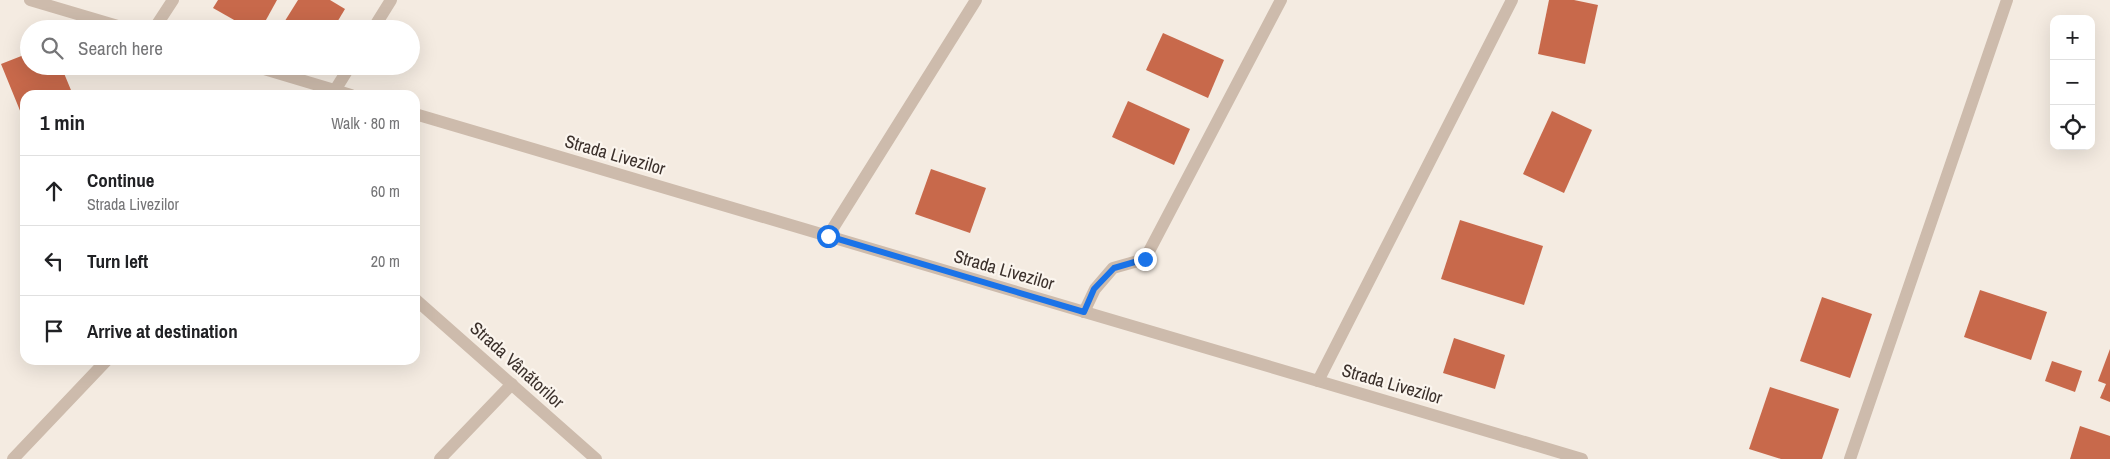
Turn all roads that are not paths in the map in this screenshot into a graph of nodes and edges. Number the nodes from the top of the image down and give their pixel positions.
1 (30, 0) edge
2 (173, 0) edge
3 (391, 0) edge
4 (976, 0) edge
5 (1281, 0) edge
6 (1512, 0) edge
7 (2008, 0) edge
8 (98, 20) edge
9 (160, 20) edge
10 (379, 20) edge
11 (281, 75) edge
12 (345, 75) edge
13 (325, 90) edge
14 (336, 90) edge
15 (420, 115) edge
16 (828, 236) junction
17 (420, 302) edge
18 (1084, 312) junction
19 (102, 365) edge
20 (1318, 381) junction
21 (512, 384) junction
22 (1574, 458) edge
23 (14, 459) edge
24 (440, 459) edge
25 (596, 459) edge
26 (1850, 459) edge

1 - 8 street
2 - 9 street
3 - 10 street
4 - 16 street
5 - 18 street
6 - 20 street
7 - 26 street
11 - 13 street
12 - 14 street
15 - 16 street, Strada Livezilor
16 - 18 street, Strada Livezilor
17 - 21 street, Strada Vânătorilor
18 - 20 street, Strada Livezilor
19 - 23 street
20 - 22 street, Strada Livezilor
21 - 24 street
21 - 25 street, Strada Vânătorilor

